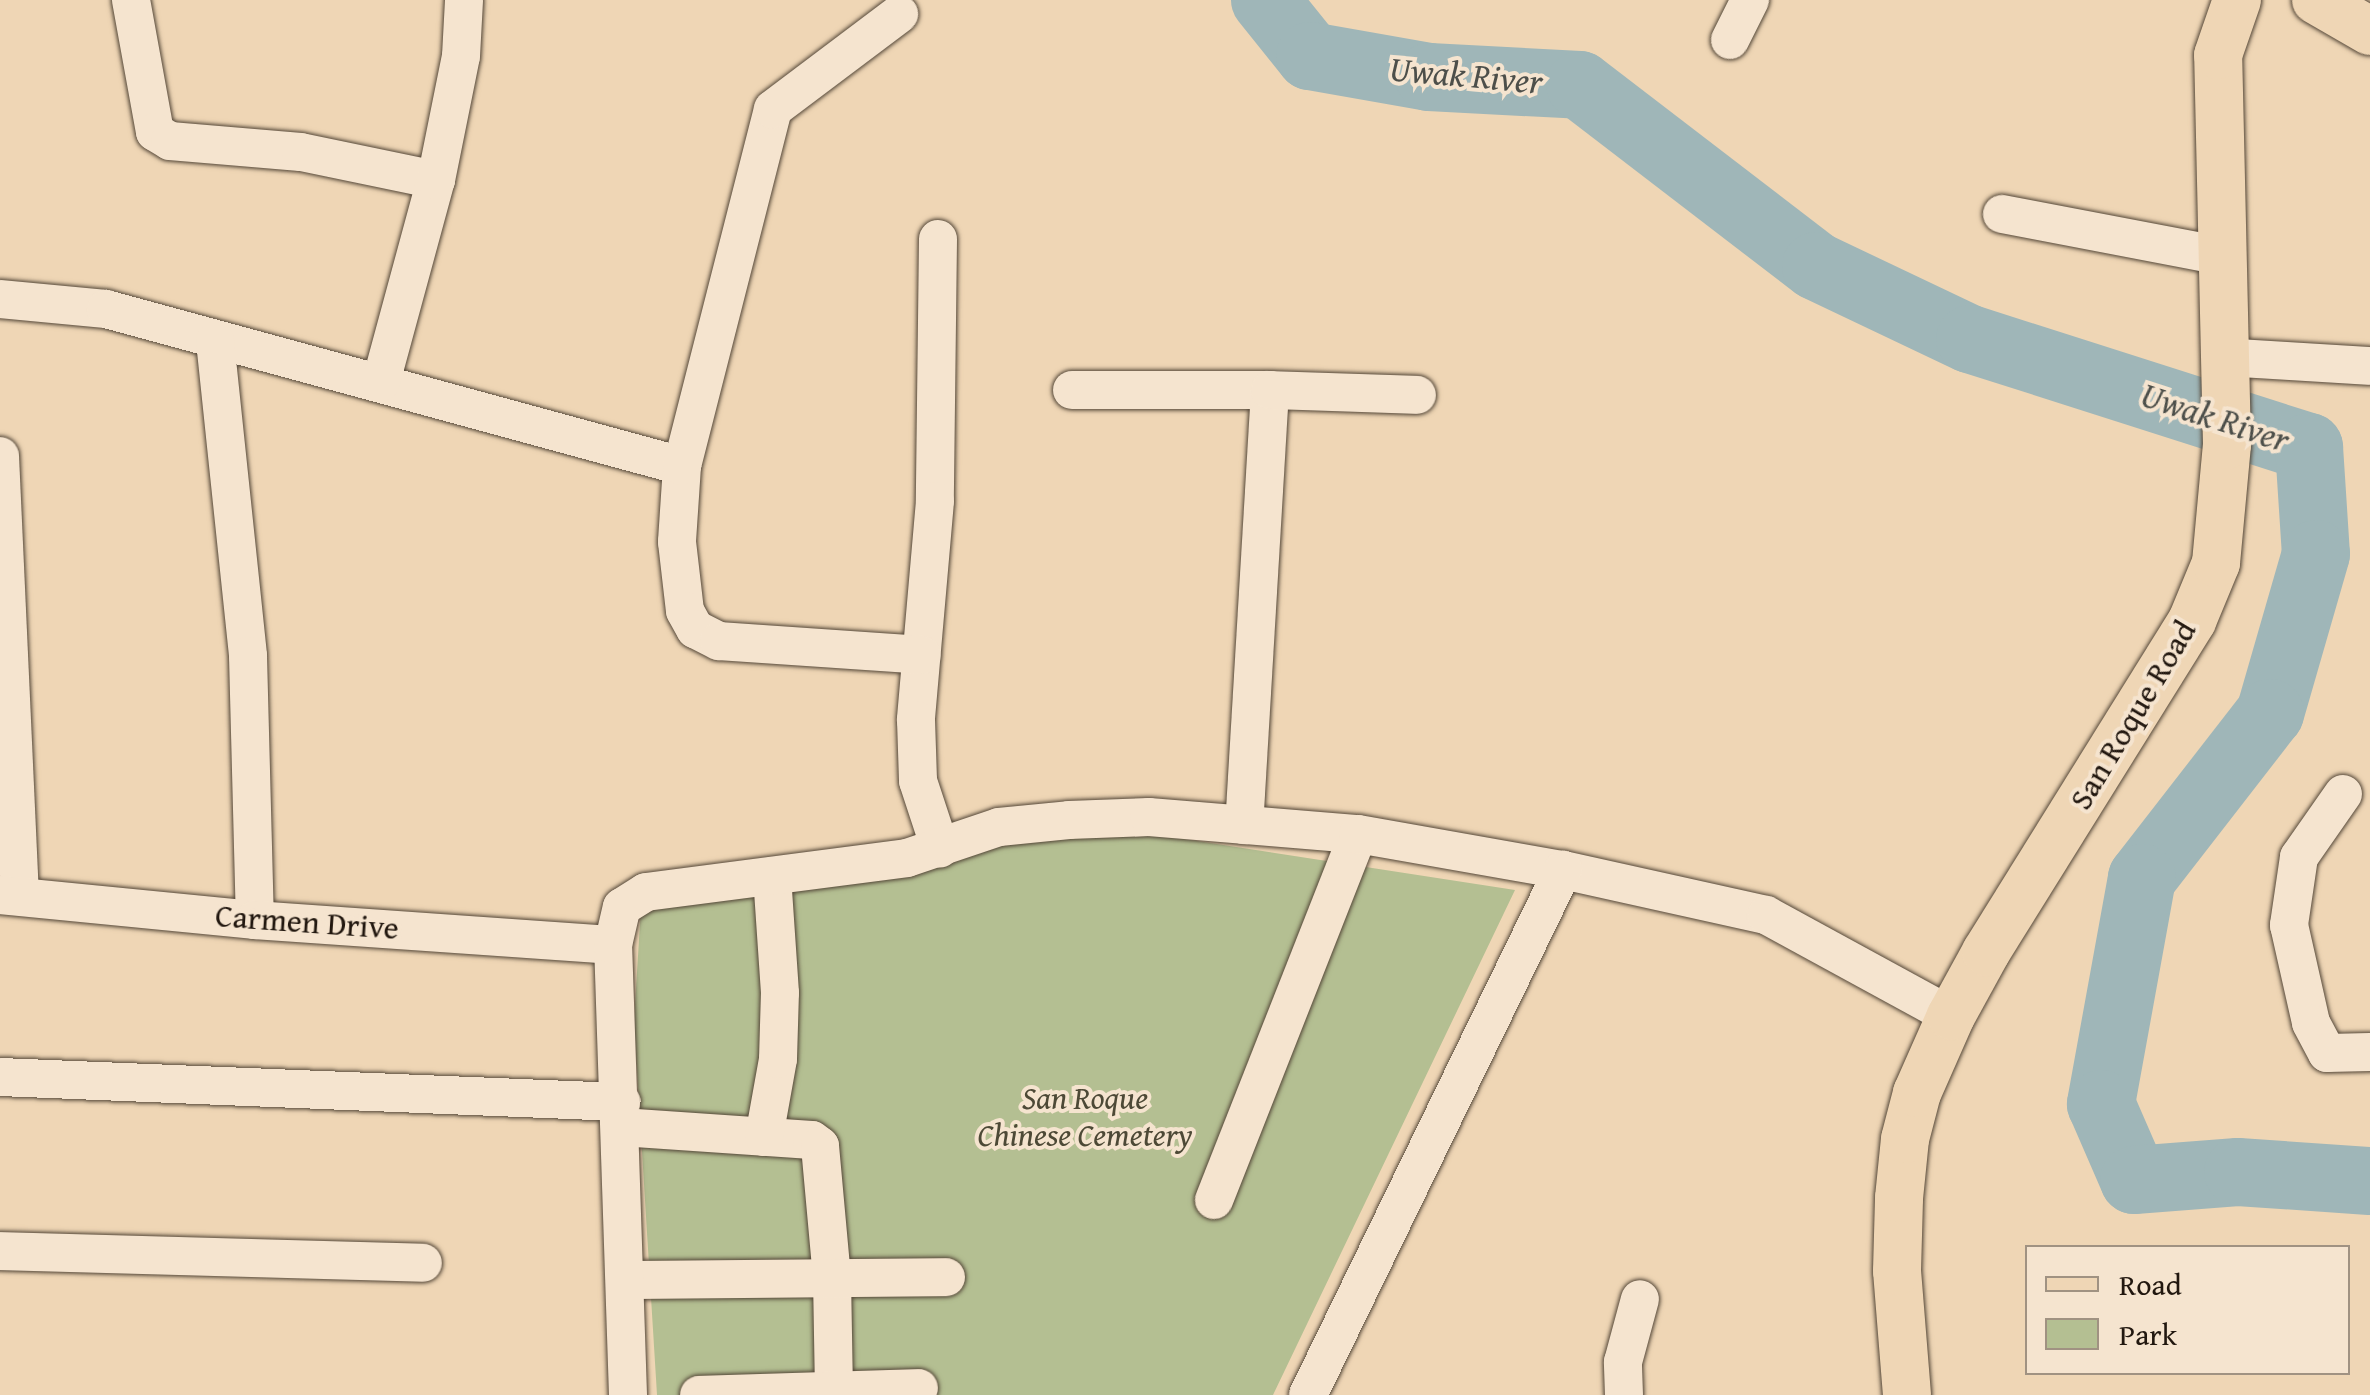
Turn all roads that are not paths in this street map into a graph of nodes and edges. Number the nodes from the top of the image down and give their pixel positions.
1 (131, 0) edge
2 (464, 0) edge
3 (1750, 0) edge
4 (2237, 0) edge
5 (2316, 0) edge
6 (899, 14) dead end
7 (2370, 31) edge
8 (1730, 40) dead end
9 (436, 180) junction
10 (2002, 214) dead end
11 (938, 239) dead end
12 (2222, 256) junction
13 (0, 299) edge
14 (215, 340) junction
15 (2370, 366) edge
16 (2223, 369) junction
17 (382, 382) junction
18 (1072, 390) dead end
19 (1270, 390) junction
20 (1416, 394) dead end
21 (0, 456) edge
22 (682, 466) junction
23 (922, 655) junction
24 (2343, 794) dead end
25 (1244, 825) junction
26 (1358, 834) junction
27 (940, 848) junction
28 (1563, 870) junction
29 (772, 876) junction
30 (10, 895) edge
31 (255, 920) junction
32 (614, 945) junction
33 (1951, 1016) junction
34 (2370, 1052) edge
35 (0, 1077) edge
36 (621, 1114) junction
37 (764, 1137) junction
38 (1214, 1200) dead end
39 (0, 1251) edge
40 (423, 1263) dead end
41 (832, 1276) junction
42 (946, 1276) dead end
43 (624, 1280) junction
44 (1640, 1299) dead end
45 (918, 1388) dead end
46 (834, 1392) edge
47 (628, 1395) edge
48 (700, 1395) edge
49 (1308, 1395) edge
50 (1624, 1395) edge
51 (1908, 1395) edge

1 - 9 street
2 - 9 street
3 - 8 street
4 - 12 main road, San Roque Road
5 - 7 main road
6 - 22 street
9 - 17 street
10 - 12 street
11 - 23 street
12 - 16 main road, San Roque Road
13 - 14 street
14 - 17 street
14 - 31 street
15 - 16 street
16 - 33 main road, San Roque Road
17 - 22 street
18 - 19 street
19 - 20 street
19 - 25 street
21 - 30 street
22 - 23 street
23 - 27 street
24 - 34 street
25 - 26 street
25 - 27 street
26 - 28 street
26 - 38 street
27 - 29 street
28 - 33 street
28 - 49 street
29 - 32 street
29 - 37 street
30 - 31 street, Carmen Drive
31 - 32 street, Carmen Drive
32 - 36 street
33 - 51 main road, San Roque Road
35 - 36 street
36 - 37 street
36 - 43 street
37 - 41 street
39 - 40 street
41 - 42 street
41 - 43 street
41 - 46 street
43 - 47 street
44 - 50 street
45 - 46 street
46 - 48 street

